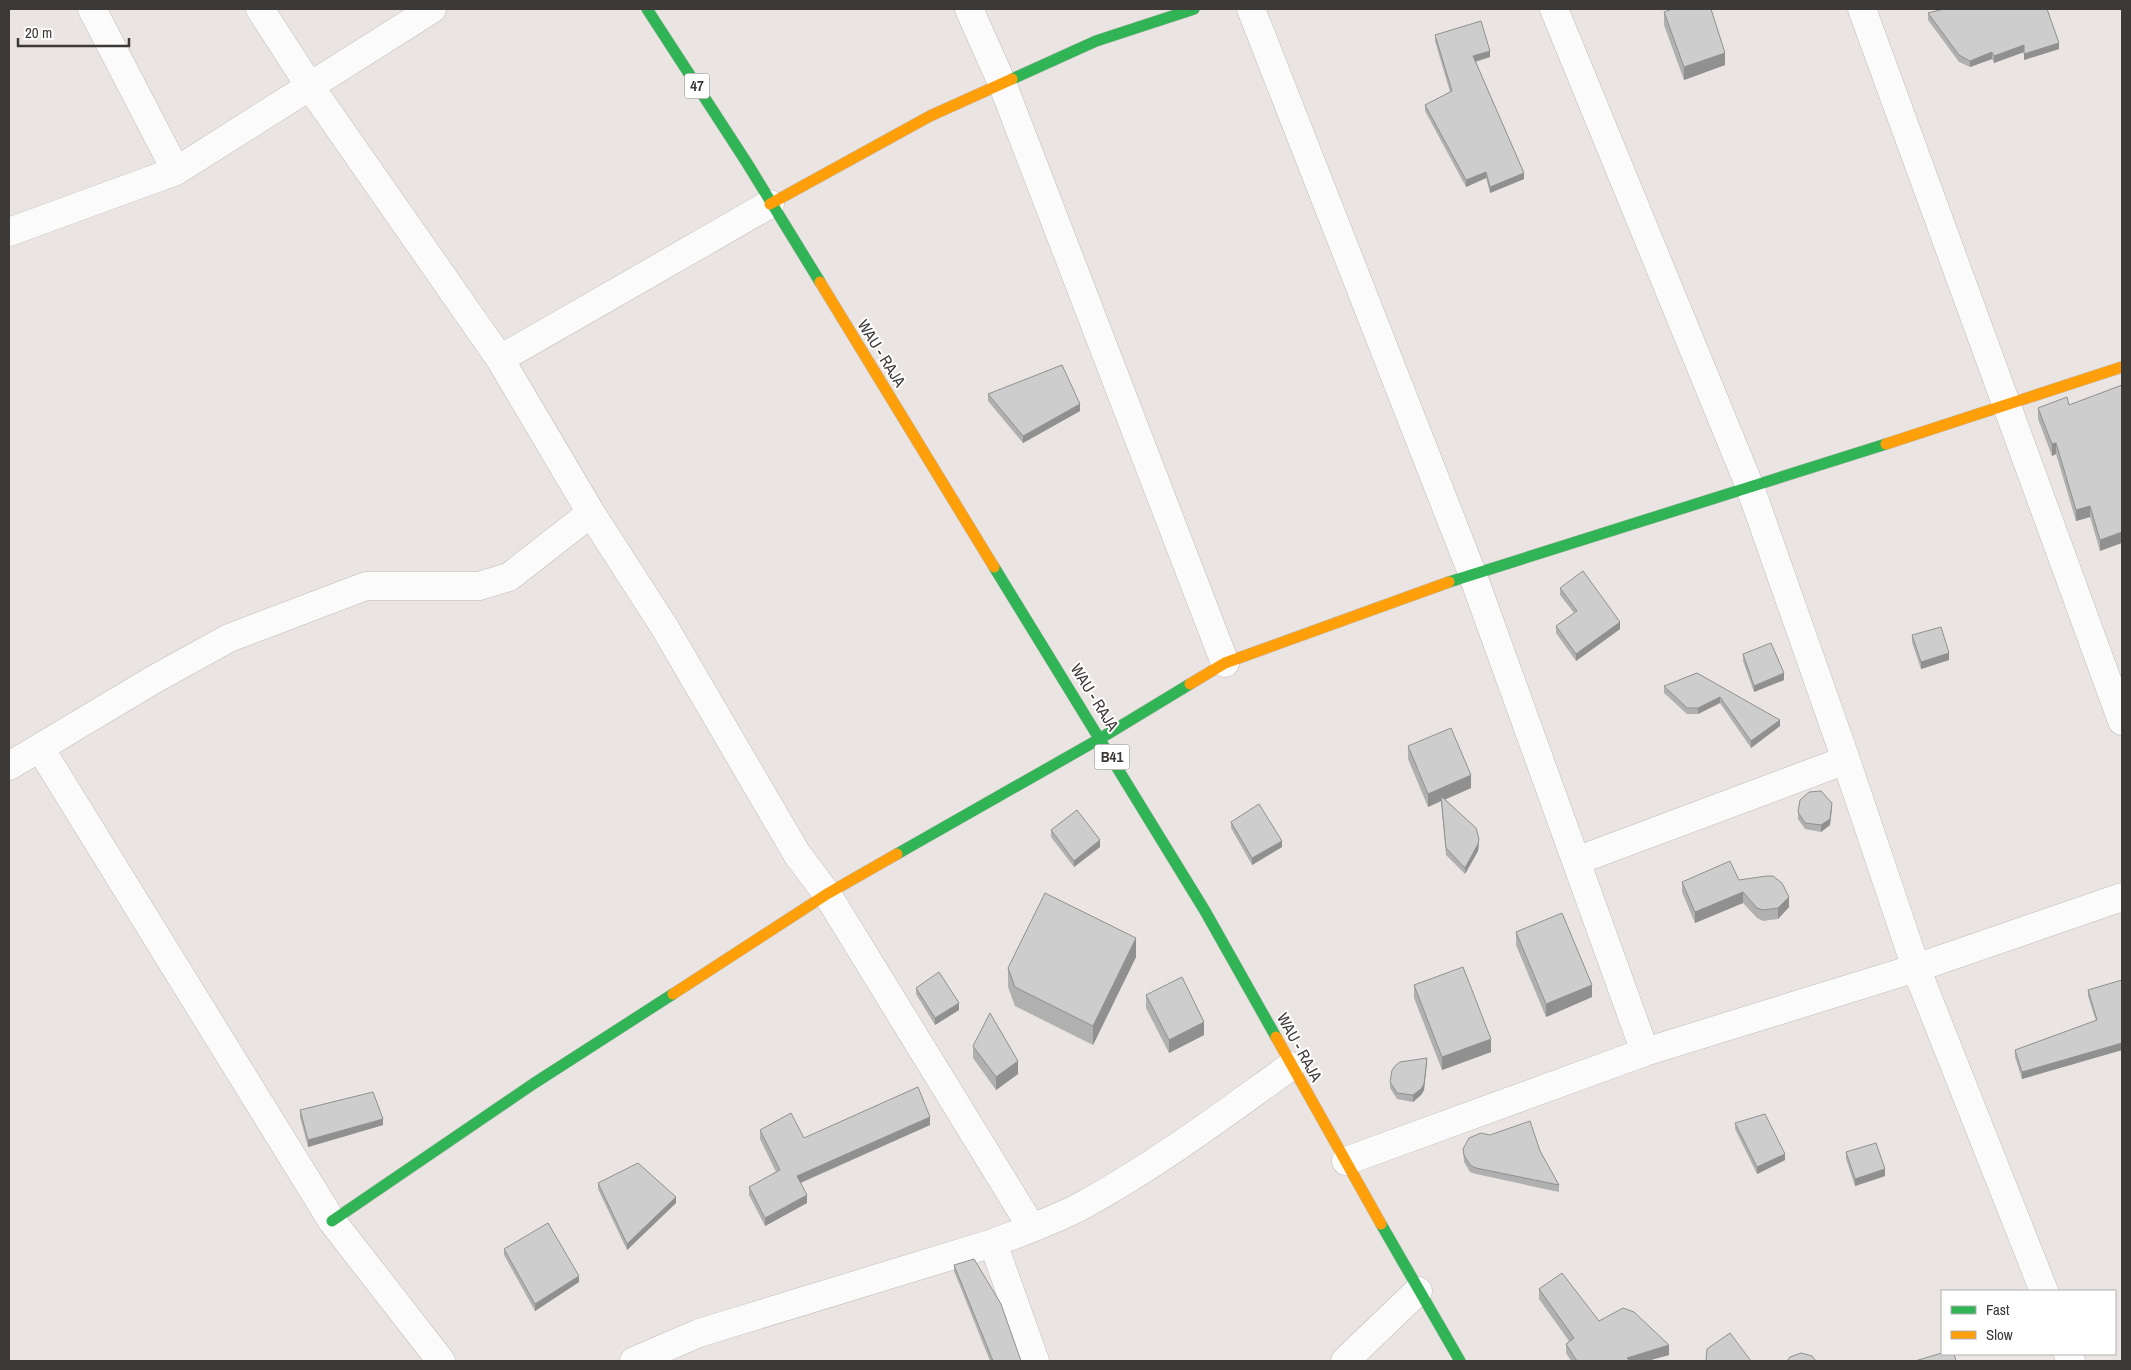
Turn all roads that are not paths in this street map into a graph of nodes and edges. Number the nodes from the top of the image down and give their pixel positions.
1 (92, 9) edge
2 (260, 9) edge
3 (432, 9) edge
4 (647, 9) edge
5 (969, 9) edge
6 (1194, 9) edge
7 (1251, 9) edge
8 (1554, 9) edge
9 (1862, 9) edge
10 (1002, 84) junction
11 (309, 85) junction
12 (747, 163) joint
13 (176, 171) junction
14 (770, 204) junction
15 (9, 232) edge
16 (500, 359) junction
17 (2122, 367) edge
18 (2007, 406) junction
19 (1750, 487) junction
20 (591, 513) junction
21 (1472, 573) junction
22 (1225, 663) junction
23 (2122, 720) edge
24 (1101, 738) junction
25 (40, 748) junction
26 (1846, 760) junction
27 (9, 766) edge
28 (1576, 861) junction
29 (827, 894) junction
30 (2122, 897) edge
31 (1916, 968) junction
32 (1645, 1052) junction
33 (1292, 1066) junction
34 (1346, 1161) junction
35 (332, 1221) junction
36 (1032, 1228) junction
37 (993, 1243) junction
38 (2044, 1290) edge
39 (1418, 1291) junction
40 (441, 1361) edge
41 (634, 1361) edge
42 (1035, 1361) edge
43 (1345, 1361) edge
44 (1460, 1361) edge

1 - 13 street
2 - 11 street
3 - 11 street
4 - 12 street, 47
5 - 10 street
6 - 10 street
7 - 21 street
8 - 19 street
9 - 18 street
10 - 14 street
10 - 22 street
11 - 13 street
11 - 16 street
12 - 14 street, WAU - RAJA / B41
13 - 15 street
14 - 16 street
14 - 24 street, WAU - RAJA / B41
16 - 20 street
17 - 18 street
18 - 19 street
18 - 23 street
19 - 21 street
19 - 26 street
20 - 25 street
20 - 29 street
21 - 22 street
21 - 28 street
22 - 24 street
24 - 29 street
24 - 33 street, WAU - RAJA / B41
25 - 27 street
25 - 35 street
26 - 28 street
26 - 31 street
28 - 32 street
29 - 35 street
29 - 36 street
30 - 31 street
31 - 32 street
31 - 38 street
32 - 34 street
33 - 34 street, WAU - RAJA / B41
33 - 36 street
34 - 39 street, WAU - RAJA / B41
35 - 40 street
36 - 37 street
37 - 41 street
37 - 42 street
39 - 43 street
39 - 44 street, WAU - RAJA / B41

